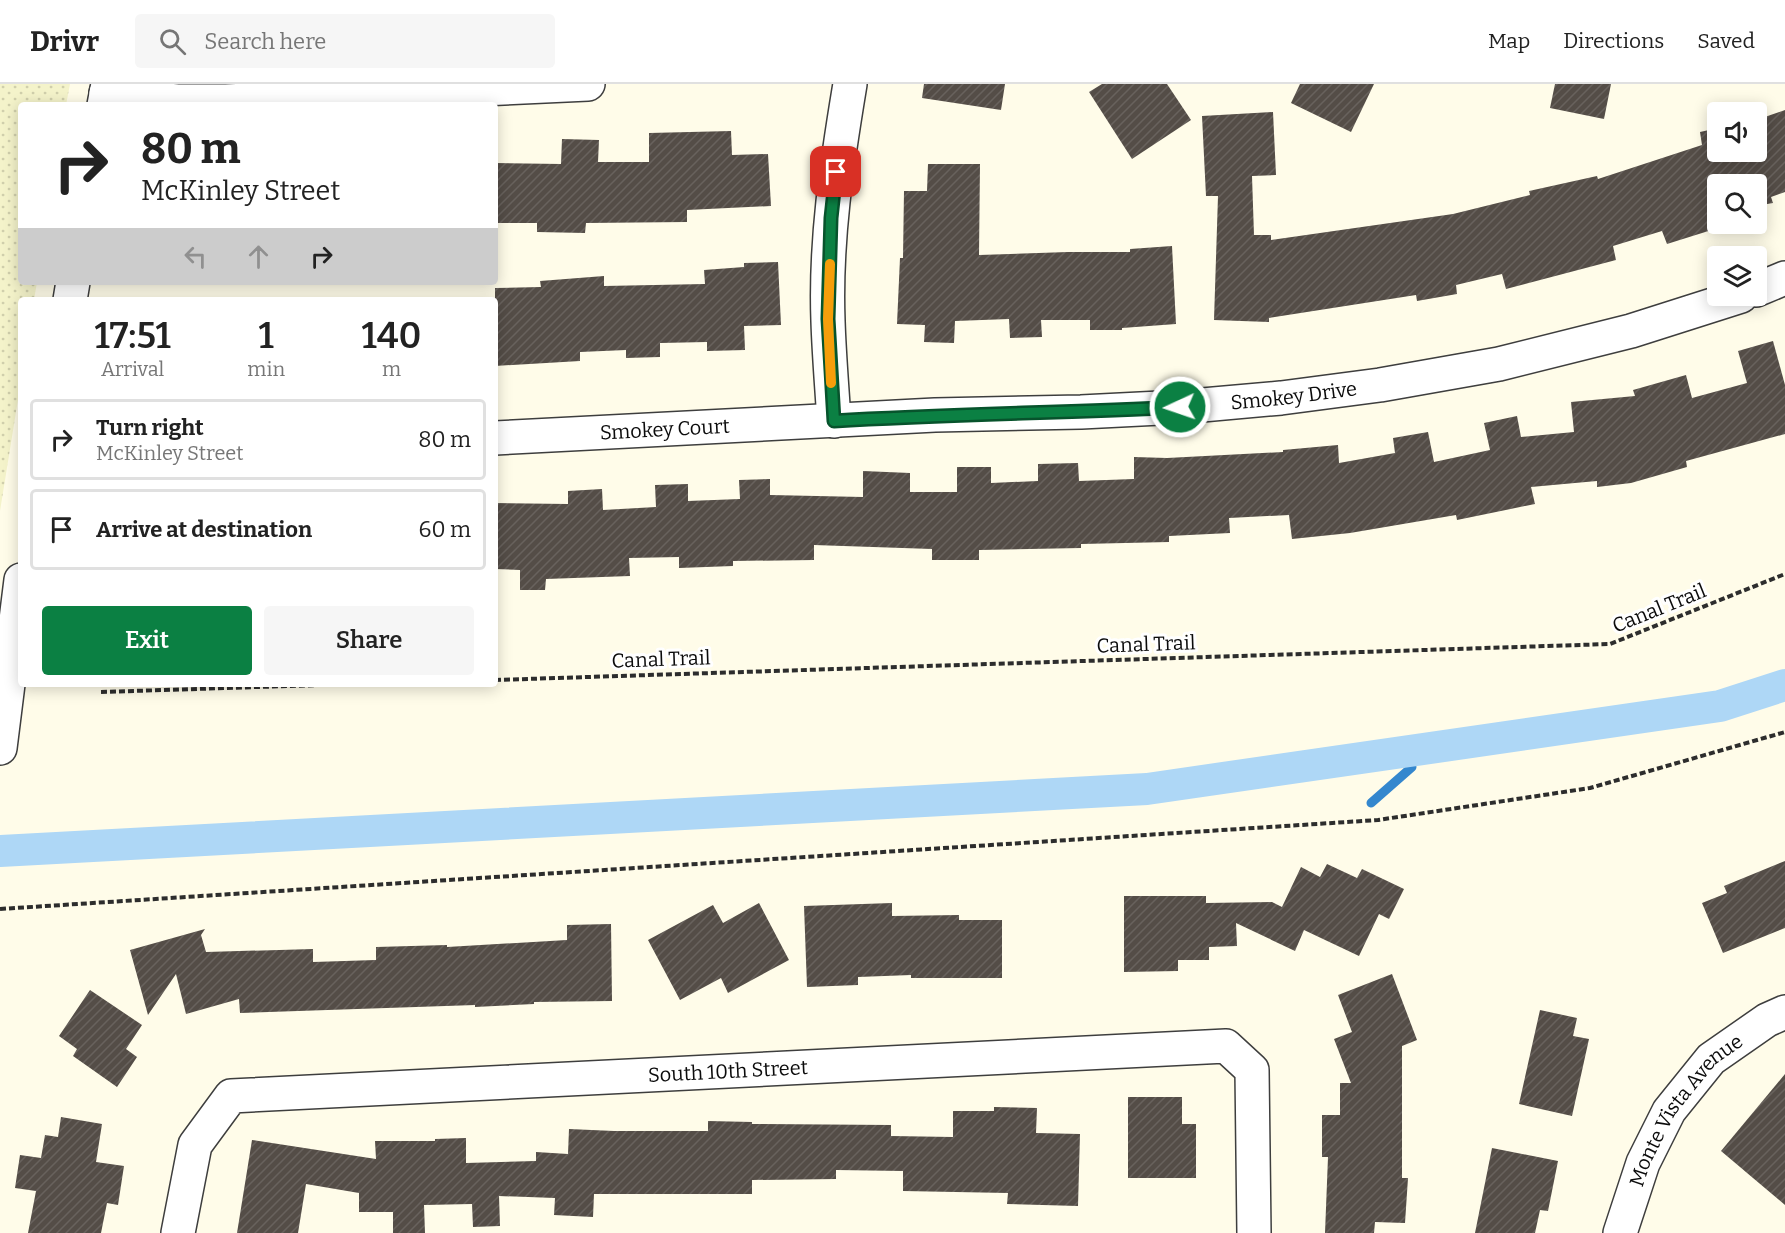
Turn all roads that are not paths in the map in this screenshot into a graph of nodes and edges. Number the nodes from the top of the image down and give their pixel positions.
1 (588, 84) edge
2 (850, 84) edge
3 (106, 94) edge
4 (1785, 278) edge
5 (1767, 285) edge
6 (1710, 306) edge
7 (834, 421) junction
8 (498, 438) edge
9 (12, 600) edge
10 (0, 748) edge
11 (1785, 1012) edge
12 (178, 1233) edge
13 (1254, 1233) edge
14 (1620, 1233) edge

1 - 3 street
2 - 7 street
4 - 5 street
6 - 7 street, Smokey Drive
7 - 8 street, Smokey Court
9 - 10 street
11 - 14 street, Monte Vista Avenue
12 - 13 street, South 10th Street

